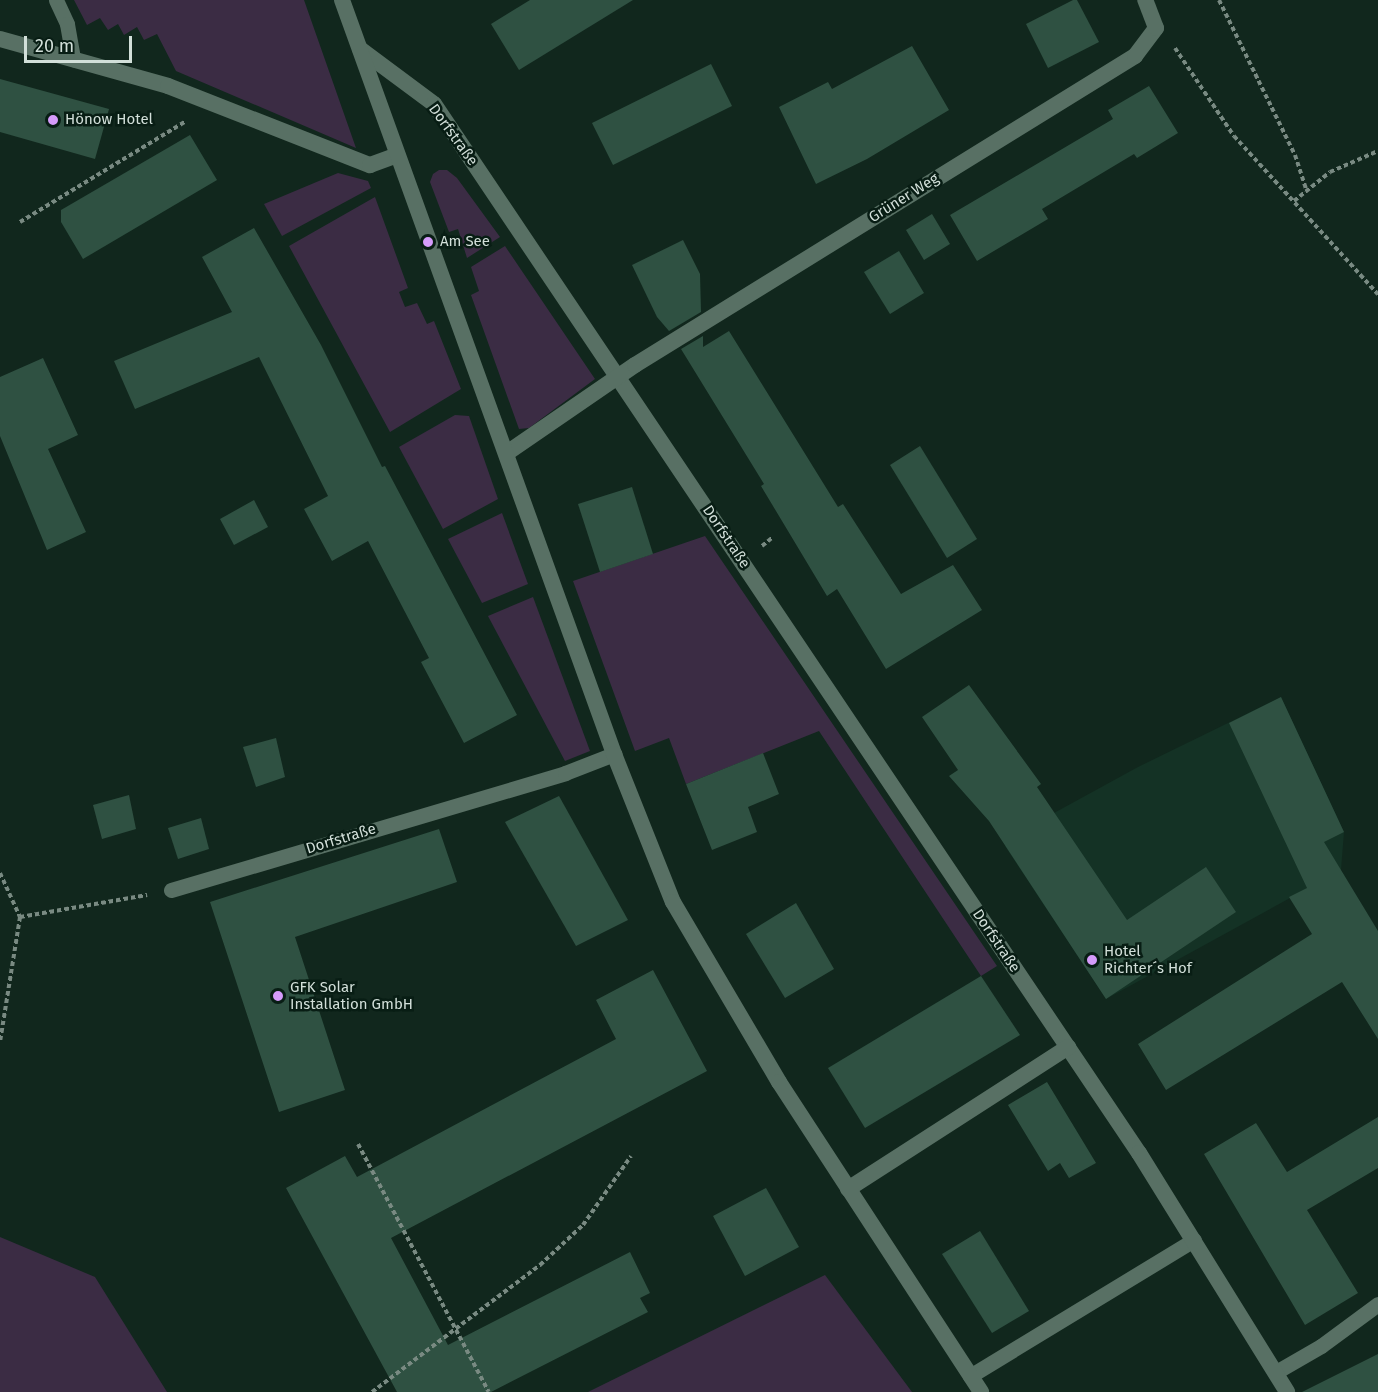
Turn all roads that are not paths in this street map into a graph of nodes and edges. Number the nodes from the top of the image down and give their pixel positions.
1 (56, 0) edge
2 (342, 0) edge
3 (1145, 0) edge
4 (0, 39) edge
5 (360, 49) junction
6 (73, 58) junction
7 (395, 156) junction
8 (619, 375) junction
9 (507, 453) junction
10 (614, 754) junction
11 (171, 890) road end
12 (1068, 1047) junction
13 (848, 1189) junction
14 (1194, 1240) junction
15 (1378, 1304) edge
16 (1276, 1372) junction
17 (970, 1376) junction
18 (981, 1392) edge
19 (1287, 1392) edge

1 - 6 lane
2 - 5 street
3 - 8 street, Grüner Weg
4 - 6 street
5 - 7 street
5 - 8 street, Dorfstraße
6 - 7 street
7 - 9 street
8 - 9 street, Grüner Weg
8 - 12 street, Dorfstraße
9 - 10 street
10 - 11 lane, Dorfstraße
10 - 13 street
12 - 13 street
12 - 14 street, Dorfstraße
13 - 17 street
14 - 16 street, Dorfstraße
14 - 17 lane
15 - 16 lane
16 - 19 street, Dorfstraße
17 - 18 street

